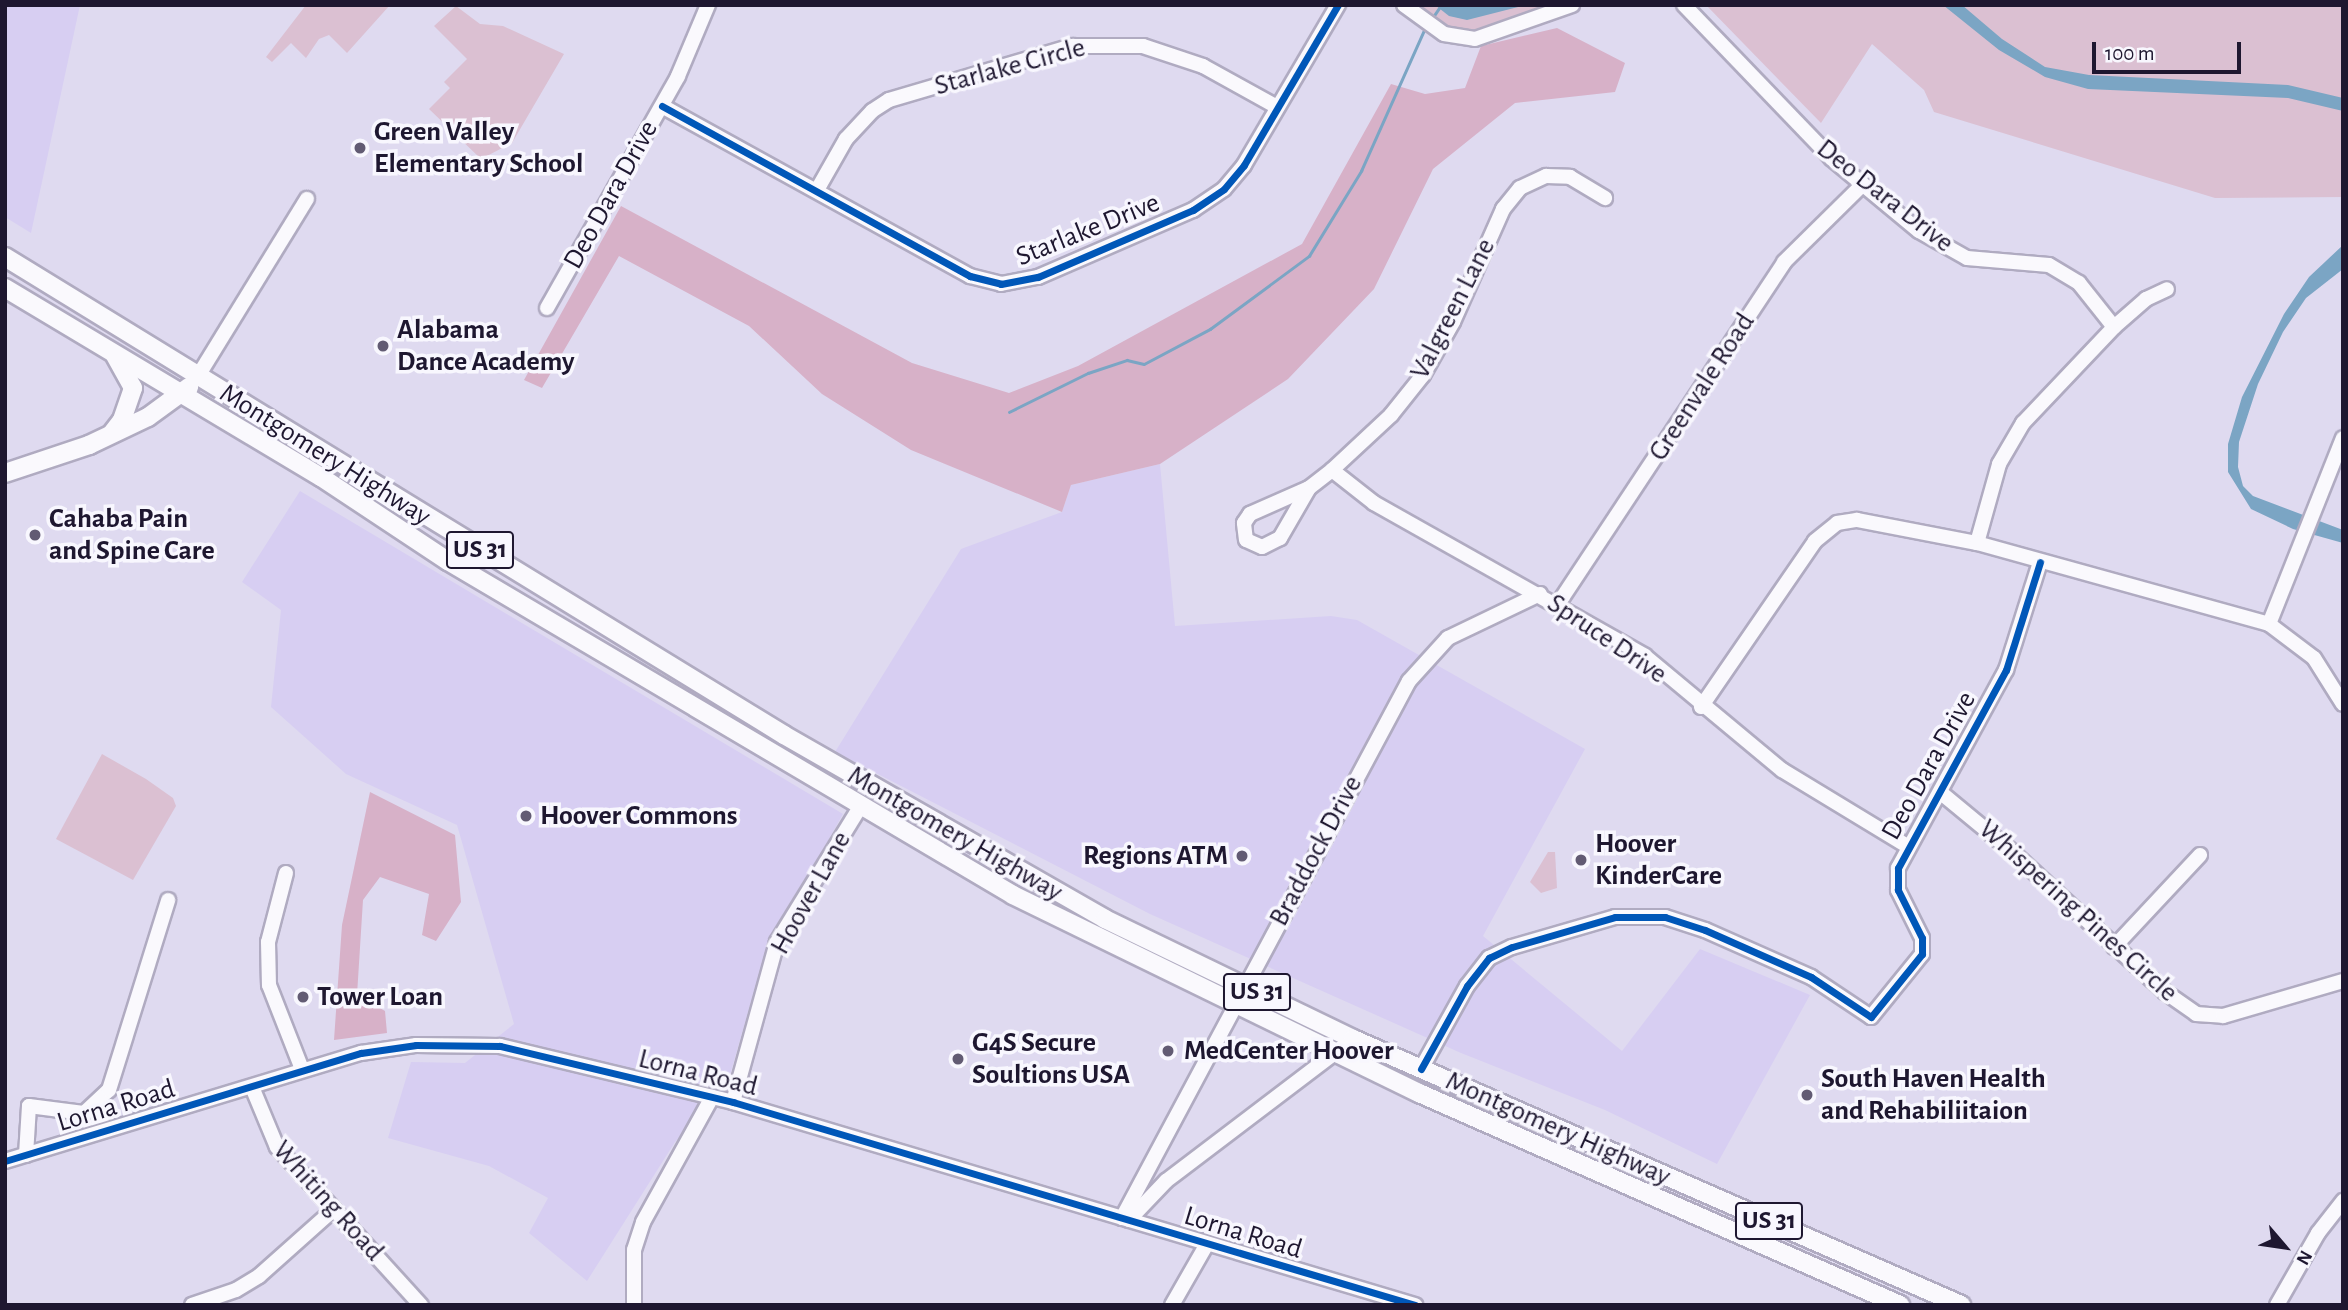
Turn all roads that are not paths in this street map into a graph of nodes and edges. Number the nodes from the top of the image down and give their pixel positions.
1 (708, 5) edge
2 (1338, 5) edge
3 (1404, 5) edge
4 (1572, 5) edge
5 (1684, 5) edge
6 (662, 106) junction
7 (1277, 107) junction
8 (1863, 184) junction
9 (817, 190) junction
10 (1605, 198) dead end
11 (307, 199) dead end
12 (5, 257) edge
13 (5, 288) edge
14 (2167, 289) dead end
15 (547, 308) dead end
16 (2114, 327) junction
17 (111, 351) junction
18 (198, 376) junction
19 (184, 394) junction
20 (111, 435) junction
21 (2343, 438) edge
22 (1332, 470) junction
23 (5, 472) edge
24 (1309, 488) junction
25 (1977, 543) junction
26 (2040, 562) junction
27 (1539, 594) junction
28 (1558, 604) junction
29 (2269, 624) junction
30 (2343, 704) edge
31 (1701, 707) junction
32 (1940, 792) junction
33 (860, 807) junction
34 (1907, 846) junction
35 (2200, 855) dead end
36 (286, 873) dead end
37 (169, 900) dead end
38 (2114, 947) junction
39 (2343, 981) edge
40 (1243, 986) junction
41 (1233, 1004) junction
42 (1353, 1039) junction
43 (1334, 1052) junction
44 (302, 1069) junction
45 (1421, 1069) junction
46 (252, 1087) junction
47 (712, 1097) junction
48 (733, 1102) junction
49 (26, 1155) junction
50 (5, 1161) edge
51 (2343, 1201) edge
52 (333, 1210) junction
53 (1125, 1219) junction
54 (1207, 1244) junction
55 (192, 1305) edge
56 (421, 1305) edge
57 (634, 1305) edge
58 (1172, 1305) edge
59 (1415, 1305) edge
60 (1900, 1305) edge
61 (1961, 1305) edge
62 (2277, 1305) edge

1 - 6 street, Deo Dara Drive
2 - 7 street, Starlake Drive
3 - 4 street
5 - 8 street, Deo Dara Drive
6 - 9 street, Starlake Drive
6 - 15 street, Deo Dara Drive
7 - 9 street, Starlake Circle
7 - 9 street, Starlake Drive
8 - 16 street, Deo Dara Drive
8 - 28 street, Greenvale Road
10 - 22 street, Valgreen Lane
11 - 18 street
12 - 18 main road, Montgomery Highway / US 31
13 - 17 main road, Montgomery Highway / US 31
14 - 16 street
16 - 25 street
17 - 19 main road, Montgomery Highway / US 31
17 - 20 main road
18 - 19 main road
18 - 40 main road, Montgomery Highway / US 31
19 - 20 main road
19 - 33 main road, Montgomery Highway / US 31
20 - 23 main road
21 - 29 street
22 - 24 street, Valgreen Lane
22 - 27 street, Spruce Drive
24 - 24 street, Valgreen Lane
25 - 26 street
25 - 31 street
26 - 29 street
26 - 32 street, Deo Dara Drive
27 - 28 street, Spruce Drive
27 - 40 street, Braddock Drive
28 - 31 street, Spruce Drive
29 - 30 street
31 - 34 street, Spruce Drive
32 - 34 street, Deo Dara Drive
32 - 38 street, Whispering Pines Circle
33 - 41 main road, Montgomery Highway / US 31
33 - 48 street, Hoover Lane
34 - 45 street, Deo Dara Drive
35 - 38 street
36 - 44 street
37 - 49 street
38 - 39 street, Whispering Pines Circle
40 - 41 street, Braddock Drive
40 - 42 main road, Montgomery Highway / US 31
41 - 43 main road, Montgomery Highway / US 31
41 - 53 street, Braddock Drive
42 - 43 street
42 - 45 main road, Montgomery Highway / US 31
43 - 53 street
43 - 60 main road, Montgomery Highway / US 31
44 - 46 street, Lorna Road
44 - 47 street, Lorna Road
45 - 61 main road, Montgomery Highway / US 31
46 - 49 street, Lorna Road
46 - 52 street, Whiting Road
47 - 48 street, Lorna Road
47 - 57 street
48 - 53 street, Lorna Road
49 - 50 street, Lorna Road
51 - 62 street
52 - 55 street
52 - 56 street, Whiting Road
53 - 54 street, Lorna Road
54 - 58 street
54 - 59 street, Lorna Road

